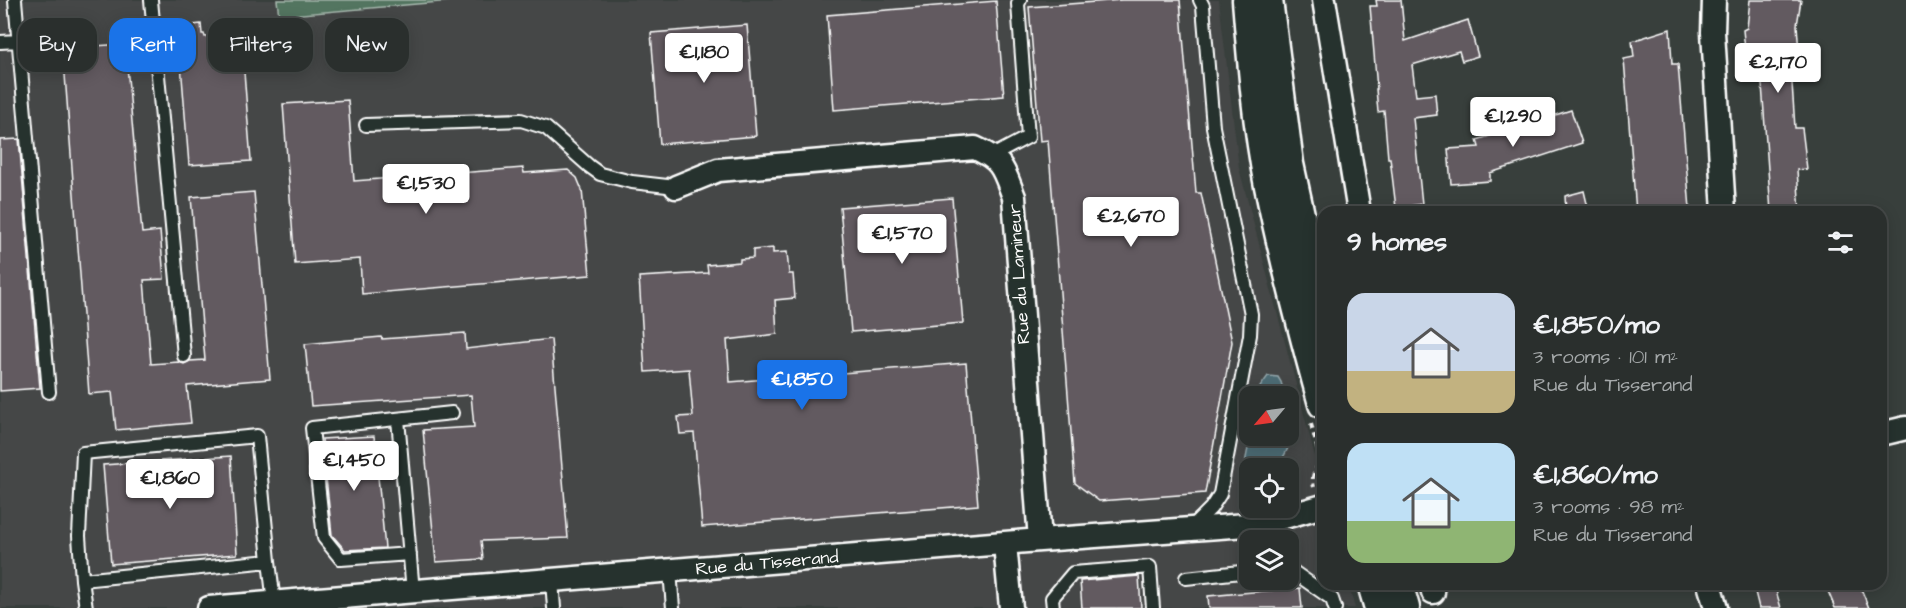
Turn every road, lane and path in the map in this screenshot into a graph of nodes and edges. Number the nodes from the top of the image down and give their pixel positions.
1 (15, 0) edge
2 (152, 0) edge
3 (1020, 0) edge
4 (1200, 0) edge
5 (1247, 0) edge
6 (1268, 0) edge
7 (1324, 0) edge
8 (1714, 0) edge
9 (18, 40) joint
10 (0, 42) edge
11 (21, 72) edge
12 (366, 125) dead end
13 (992, 156) junction
14 (676, 187) joint
15 (1358, 206) edge
16 (1724, 206) edge
17 (1317, 289) edge
18 (184, 356) dead end
19 (1317, 382) edge
20 (49, 392) dead end
21 (452, 413) dead end
22 (398, 419) junction
23 (1906, 428) edge
24 (1887, 433) edge
25 (1317, 467) edge
26 (1317, 494) edge
27 (1317, 500) edge
28 (1190, 529) junction
29 (1265, 530) edge
30 (1239, 531) edge
31 (1040, 540) junction
32 (1005, 544) junction
33 (410, 555) junction
34 (269, 561) junction
35 (670, 571) junction
36 (1239, 573) edge
37 (1299, 576) edge
38 (1186, 578) dead end
39 (82, 580) junction
40 (552, 580) junction
41 (1317, 588) edge
42 (1319, 590) edge
43 (1374, 590) edge
44 (1400, 590) edge
45 (1711, 590) edge
46 (413, 591) junction
47 (274, 603) junction
48 (342, 603) edge
49 (86, 608) edge
50 (209, 608) edge
51 (554, 608) edge
52 (673, 608) edge
53 (1011, 608) edge
54 (1053, 608) edge
55 (1154, 608) edge
56 (1335, 608) edge
57 (1379, 608) edge
58 (1405, 608) edge
59 (1716, 608) edge

1 - 9 lane
2 - 18 lane
3 - 13 lane
4 - 28 lane
5 - 19 street
6 - 17 street
7 - 15 street
8 - 16 street
9 - 10 lane
11 - 20 lane
12 - 14 lane
13 - 14 street
13 - 31 street, Rue du Lamineur
21 - 22 lane
22 - 33 lane
22 - 33 lane
23 - 24 street
25 - 26 path
27 - 29 street, Rue du Tisserand
28 - 30 street, Rue du Tisserand
28 - 31 street, Rue du Tisserand
31 - 32 street, Rue du Tisserand
32 - 35 street, Rue du Tisserand
32 - 53 street
33 - 46 lane
34 - 39 lane
34 - 39 lane
34 - 47 lane
35 - 40 street, Rue du Tisserand
35 - 52 lane
36 - 38 lane
37 - 41 lane
39 - 49 lane
40 - 46 street, Rue du Tisserand
40 - 51 lane
42 - 56 lane
43 - 57 street
44 - 58 street
45 - 59 street
46 - 48 street, Rue du Tisserand
47 - 48 street, Rue du Tisserand
47 - 50 street, Rue du Tisserand
54 - 55 lane

